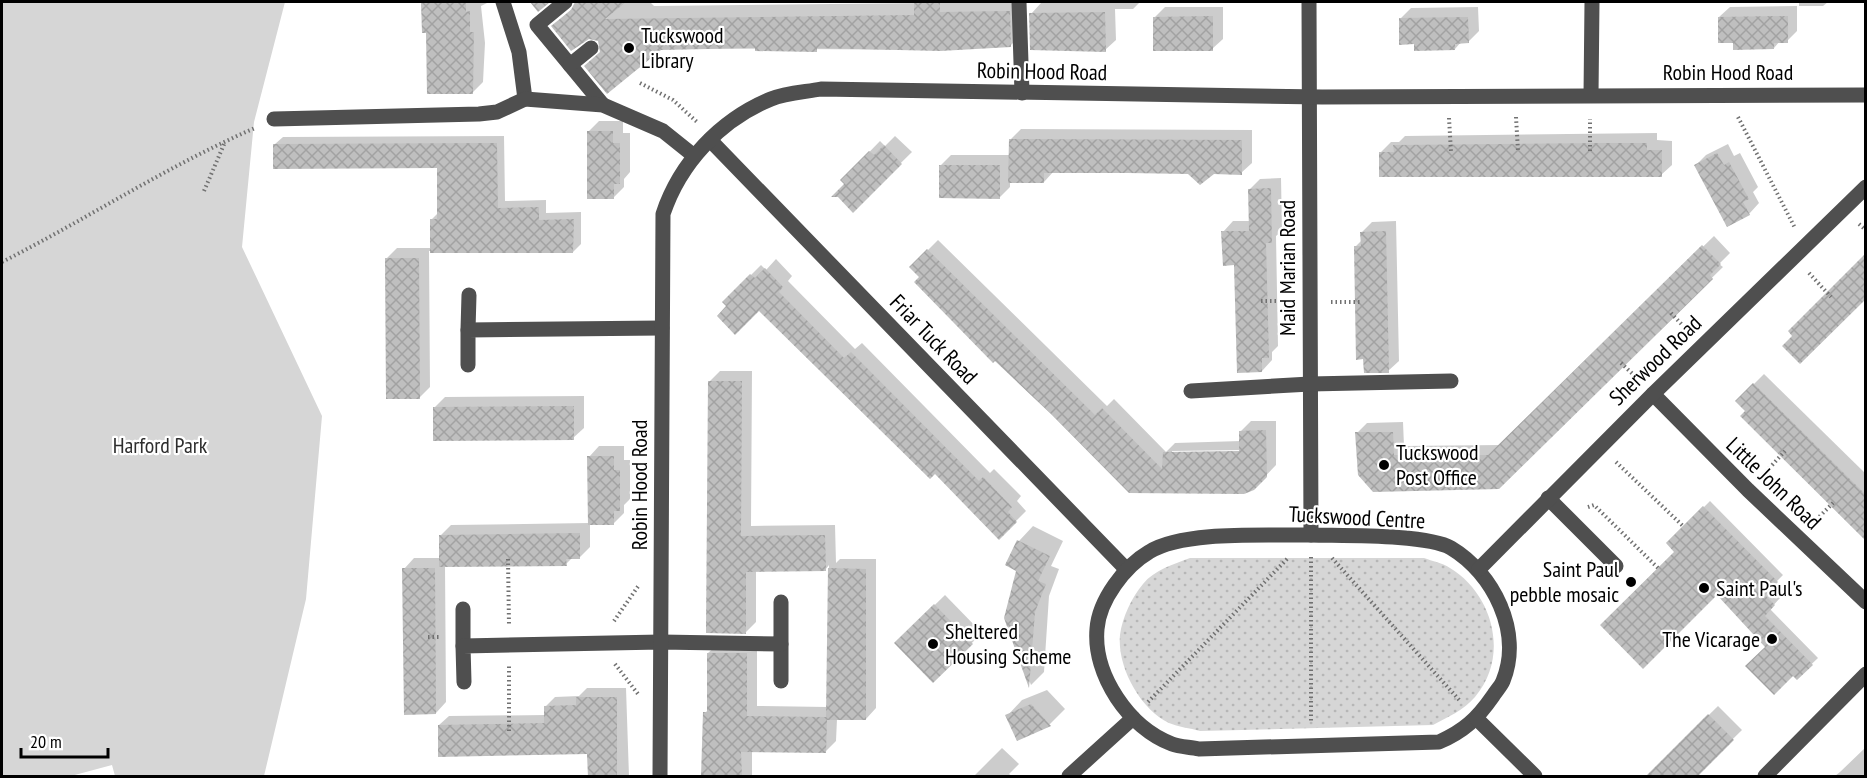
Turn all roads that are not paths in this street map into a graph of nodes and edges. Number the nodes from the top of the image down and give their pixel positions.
1 (503, 2) edge
2 (565, 2) edge
3 (1019, 2) edge
4 (1309, 2) edge
5 (1592, 2) edge
6 (591, 48) dead end
7 (570, 65) junction
8 (1022, 93) junction
9 (1591, 95) junction
10 (1866, 95) edge
11 (1309, 97) junction
12 (525, 99) junction
13 (603, 105) junction
14 (274, 119) road end
15 (711, 139) junction
16 (693, 155) junction
17 (1866, 187) edge
18 (468, 295) dead end
19 (662, 328) junction
20 (468, 330) junction
21 (468, 365) dead end
22 (1451, 381) dead end
23 (1310, 384) junction
24 (1191, 391) dead end
25 (1653, 394) junction
26 (1548, 498) junction
27 (1311, 535) junction
28 (1616, 566) dead end
29 (1126, 569) junction
30 (1479, 569) junction
31 (781, 602) dead end
32 (1866, 602) edge
33 (463, 609) dead end
34 (661, 642) junction
35 (781, 644) junction
36 (463, 646) junction
37 (1866, 674) edge
38 (781, 681) dead end
39 (464, 682) dead end
40 (1133, 718) junction
41 (1477, 719) junction
42 (660, 777) edge
43 (1069, 777) edge
44 (1535, 777) edge
45 (1765, 777) edge

1 - 12 street
2 - 7 street
3 - 8 street
4 - 11 street, Maid Marian Road
5 - 9 street
6 - 7 street
7 - 13 street
8 - 11 street, Robin Hood Road
8 - 15 street, Robin Hood Road
9 - 10 street, Robin Hood Road
9 - 11 street, Robin Hood Road
11 - 23 street, Maid Marian Road
12 - 13 street
12 - 14 street
13 - 16 street
15 - 16 street, Robin Hood Road
15 - 29 street, Friar Tuck Road
16 - 19 street, Robin Hood Road
17 - 25 street, Sherwood Road
18 - 20 street
19 - 20 street
19 - 34 street, Robin Hood Road
20 - 21 street
22 - 23 street
23 - 24 street
23 - 27 street, Maid Marian Road
25 - 26 street, Sherwood Road
25 - 32 street, Little John Road
26 - 28 street
26 - 30 street, Sherwood Road
27 - 29 street, Tuckswood Centre
27 - 30 street, Tuckswood Centre
29 - 40 street, Tuckswood Centre
30 - 41 street, Tuckswood Centre
31 - 35 street
33 - 36 street
34 - 35 street
34 - 36 street
34 - 42 street, Robin Hood Road
35 - 38 street
36 - 39 street
37 - 45 street
40 - 41 street, Tuckswood Centre
40 - 43 street
41 - 44 street

